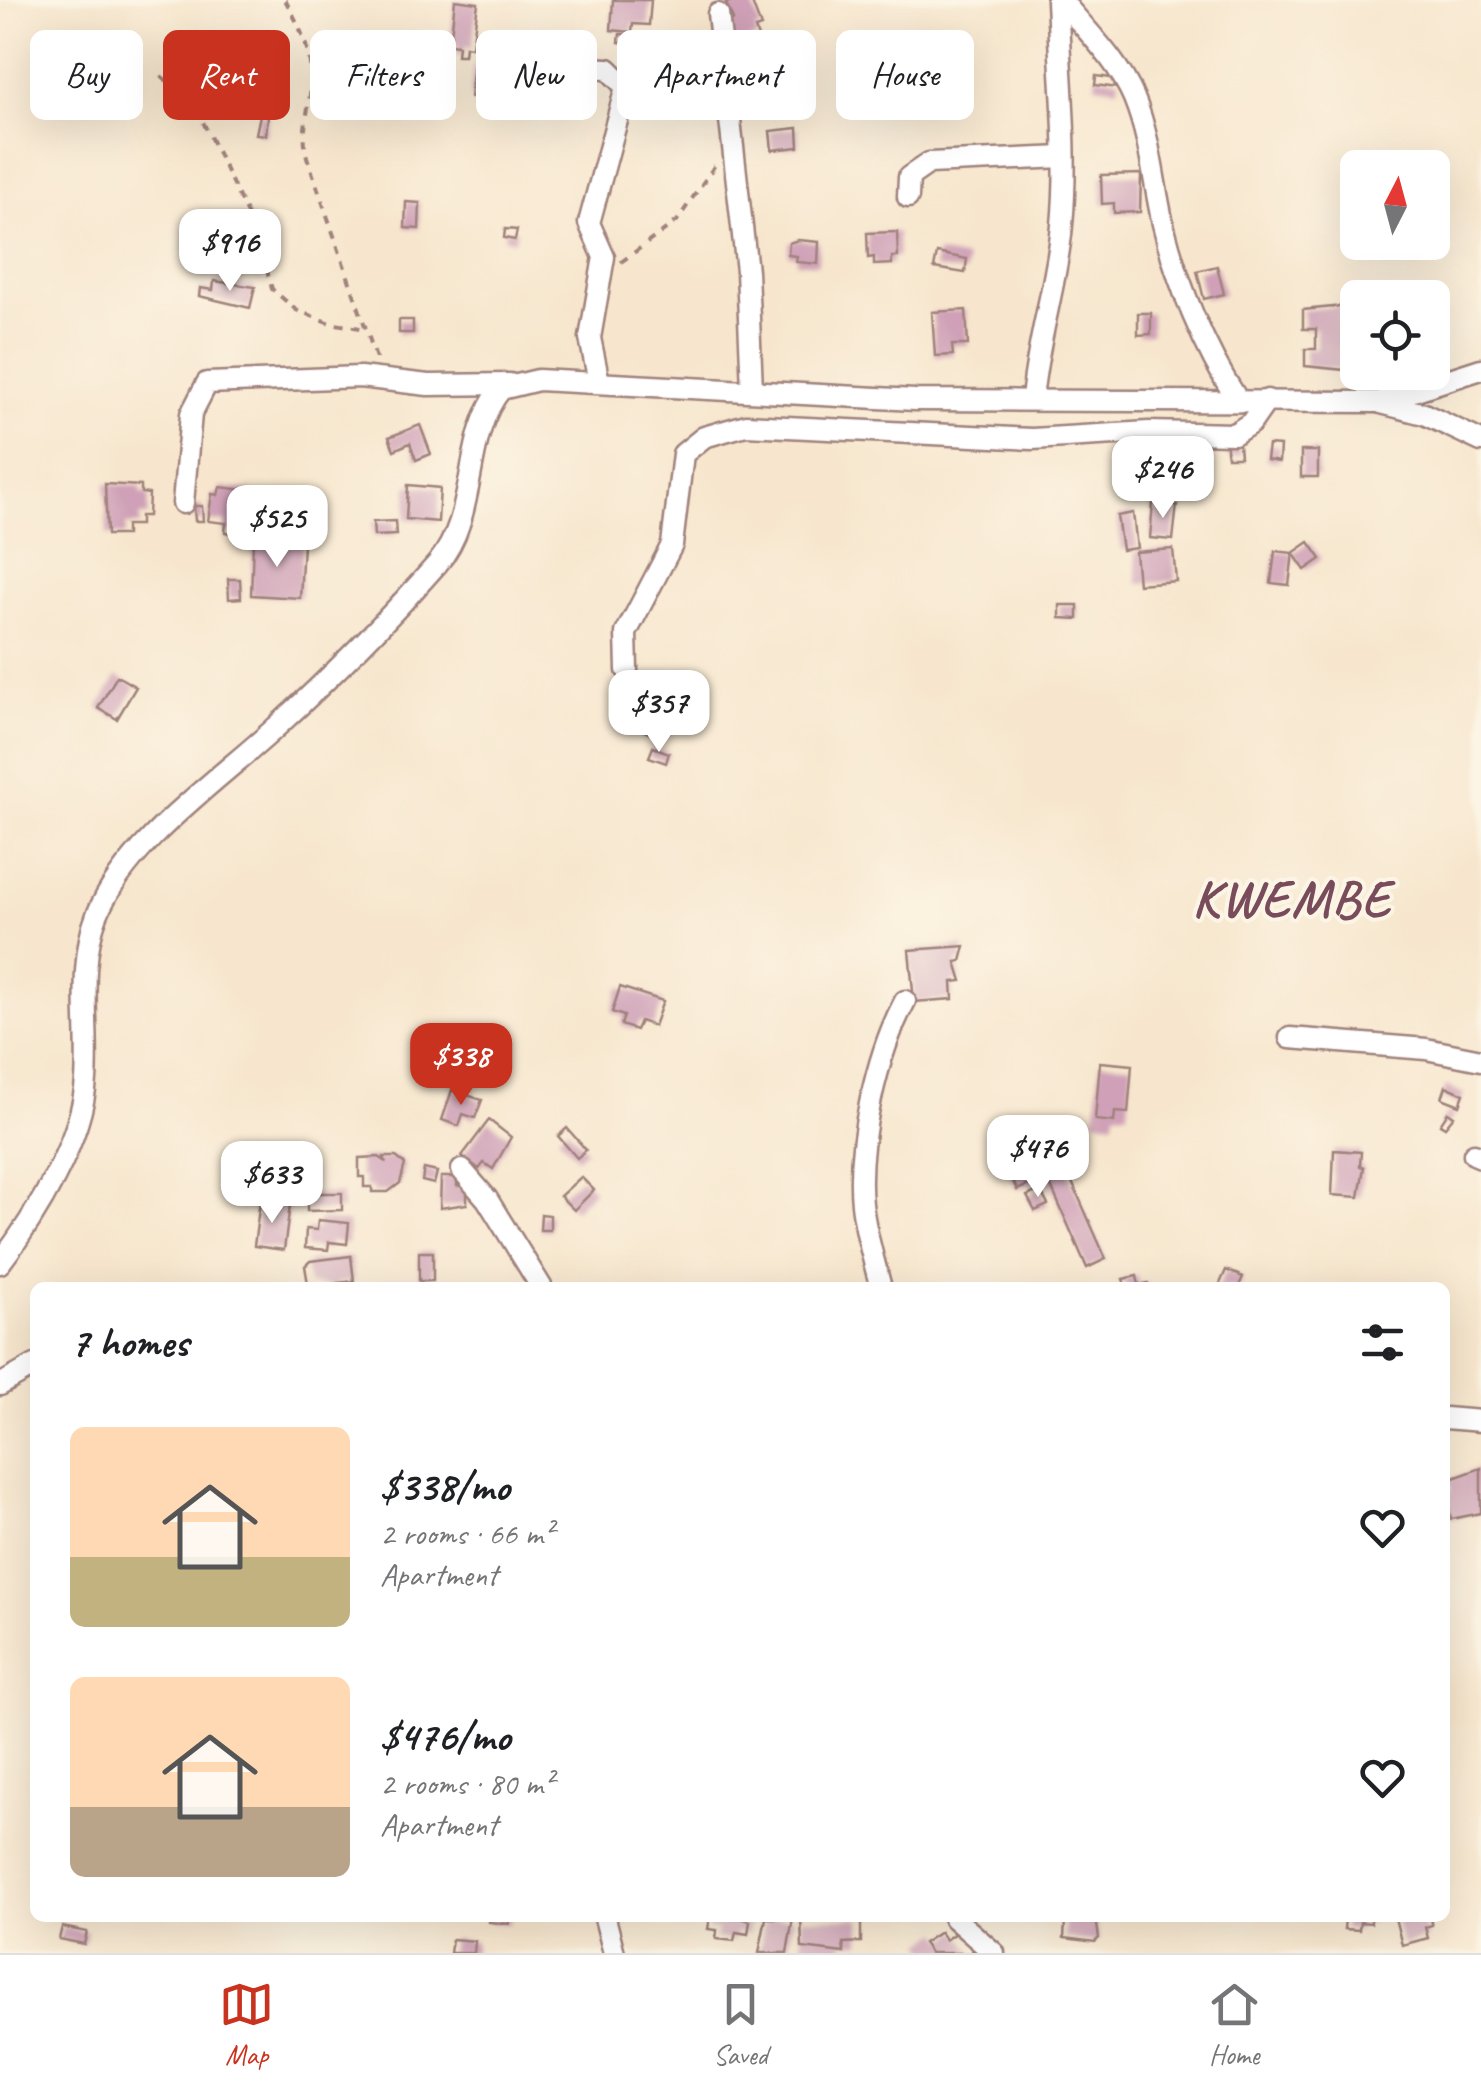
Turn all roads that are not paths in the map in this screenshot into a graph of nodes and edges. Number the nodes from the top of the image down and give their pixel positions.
1 (1059, 0) edge
2 (718, 14) dead end
3 (597, 68) edge
4 (1064, 157) junction
5 (908, 197) dead end
6 (1481, 370) edge
7 (599, 382) junction
8 (510, 384) junction
9 (752, 388) junction
10 (1032, 400) junction
11 (1237, 400) junction
12 (1267, 400) junction
13 (1379, 402) junction
14 (1481, 441) edge
15 (183, 503) dead end
16 (626, 670) dead end
17 (904, 1001) dead end
18 (1290, 1038) dead end
19 (1481, 1060) edge
20 (462, 1170) dead end
21 (0, 1263) edge
22 (538, 1282) edge
23 (880, 1282) edge
24 (30, 1368) edge
25 (0, 1385) edge
26 (1450, 1418) edge
27 (1481, 1420) edge
28 (606, 1922) edge
29 (959, 1922) edge
30 (614, 1953) edge
31 (994, 1953) edge

1 - 4 street
1 - 11 street
2 - 9 street
3 - 7 street
4 - 5 street
4 - 10 street
6 - 13 street
7 - 8 street
7 - 9 street
8 - 15 street
8 - 21 street
9 - 10 street
10 - 11 street
11 - 12 street
12 - 13 street
12 - 16 street
13 - 14 street
17 - 23 street
18 - 19 street
20 - 22 street
24 - 25 street
26 - 27 street
28 - 30 street
29 - 31 street

